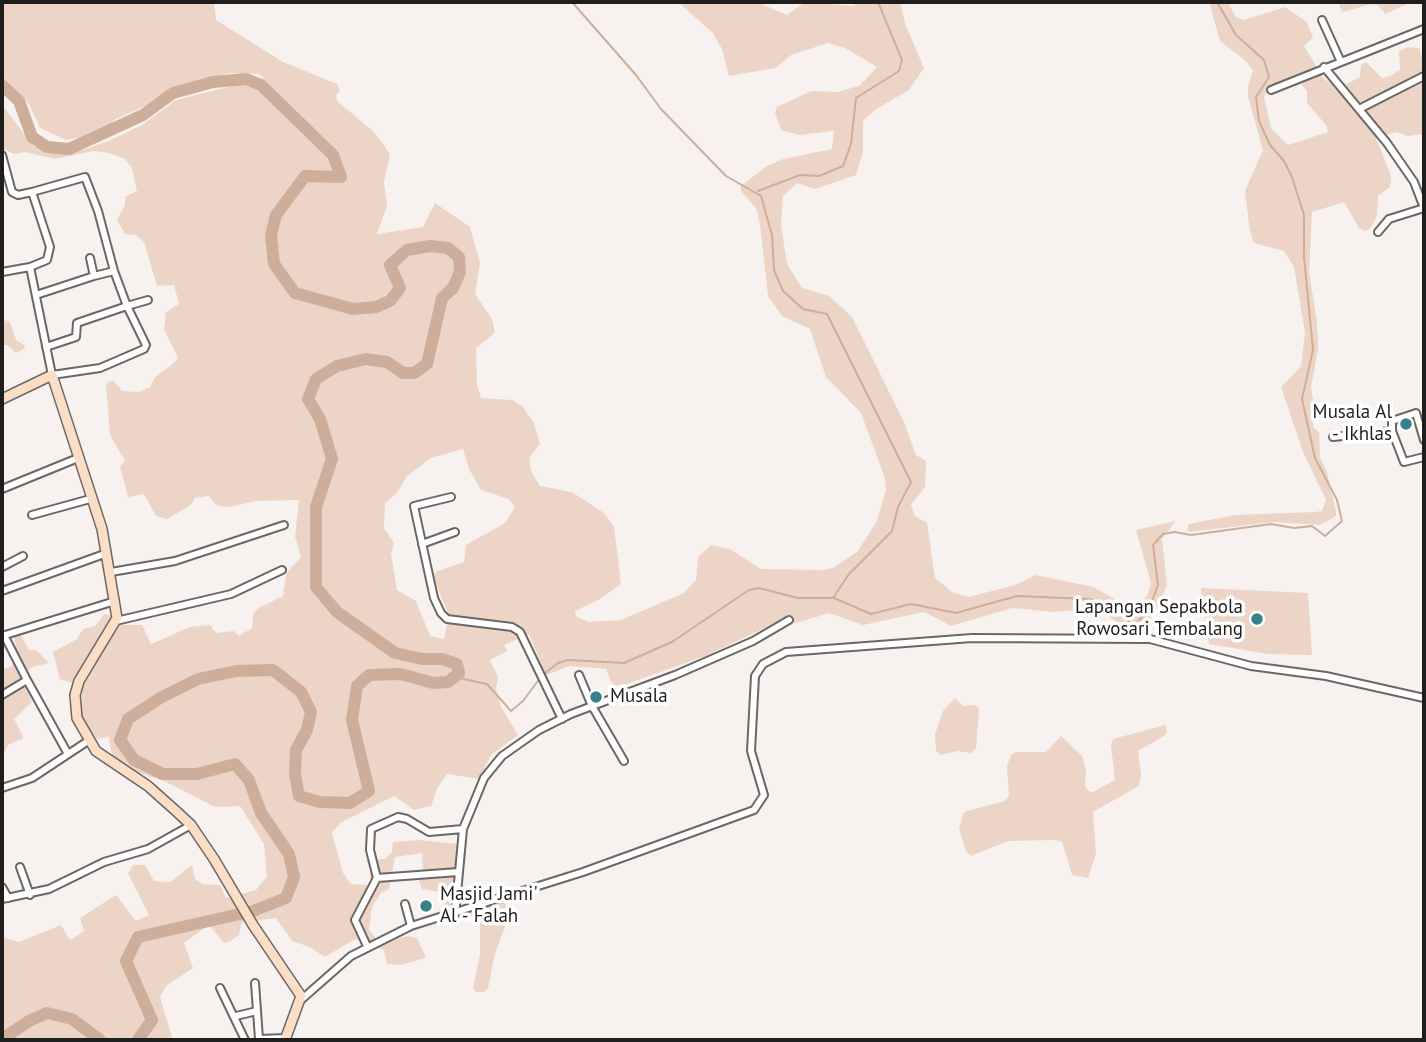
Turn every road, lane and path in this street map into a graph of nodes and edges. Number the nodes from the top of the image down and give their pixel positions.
1 (1322, 20) dead end
2 (1424, 29) edge
3 (1341, 62) junction
4 (1324, 67) junction
5 (1424, 76) edge
6 (1271, 90) dead end
7 (1361, 108) junction
8 (2, 155) edge
9 (32, 192) junction
10 (1424, 208) edge
11 (1378, 232) dead end
12 (90, 258) dead end
13 (30, 267) junction
14 (114, 271) junction
15 (2, 272) edge
16 (94, 276) junction
17 (36, 295) junction
18 (149, 300) dead end
19 (127, 306) junction
20 (47, 347) junction
21 (52, 375) junction
22 (2, 399) edge
23 (1392, 431) junction
24 (1333, 437) dead end
25 (1424, 440) edge
26 (78, 457) junction
27 (1424, 457) edge
28 (2, 489) edge
29 (451, 497) dead end
30 (90, 499) junction
31 (32, 516) dead end
32 (284, 524) dead end
33 (455, 532) dead end
34 (422, 544) junction
35 (107, 553) junction
36 (23, 556) dead end
37 (2, 566) edge
38 (282, 570) dead end
39 (111, 572) junction
40 (2, 591) edge
41 (115, 601) junction
42 (789, 620) dead end
43 (116, 621) junction
44 (3, 636) edge
45 (579, 676) dead end
46 (27, 680) junction
47 (2, 695) edge
48 (1424, 698) edge
49 (592, 706) junction
50 (562, 719) junction
51 (89, 741) junction
52 (68, 754) junction
53 (624, 761) dead end
54 (2, 788) edge
55 (191, 825) junction
56 (463, 829) junction
57 (20, 867) dead end
58 (458, 872) junction
59 (377, 878) junction
60 (2, 887) edge
61 (30, 895) junction
62 (5, 898) edge
63 (405, 904) dead end
64 (455, 915) junction
65 (411, 926) junction
66 (368, 946) junction
67 (255, 983) dead end
68 (220, 988) dead end
69 (302, 999) junction
70 (257, 1011) junction
71 (236, 1016) junction
72 (286, 1039) edge
73 (245, 1040) edge
74 (257, 1040) edge

1 - 3 street
2 - 3 street
3 - 4 street
4 - 6 street
4 - 7 street
5 - 7 street
7 - 10 street
8 - 9 street
9 - 13 street
9 - 14 street
10 - 11 street
12 - 16 street
13 - 15 street
13 - 17 street
14 - 16 street
14 - 19 street
16 - 17 street
17 - 20 street
18 - 19 street
19 - 20 street
19 - 21 street
20 - 21 street
21 - 22 main road
21 - 26 main road
23 - 24 street
23 - 25 street
23 - 27 street
26 - 28 street
26 - 30 main road
29 - 34 street
30 - 31 street
30 - 35 main road
32 - 39 street
33 - 34 street
34 - 50 street
35 - 39 main road
35 - 40 street
36 - 37 street
38 - 43 street
39 - 41 main road
41 - 43 main road
41 - 44 street
42 - 49 street
43 - 51 main road
44 - 46 street
45 - 49 street
46 - 47 street
46 - 52 street
48 - 64 street
49 - 50 street
49 - 53 street
50 - 56 street
51 - 52 street
51 - 55 main road
52 - 54 street
55 - 61 street
55 - 69 main road
56 - 58 street
56 - 59 street
57 - 61 street
58 - 59 street
58 - 64 street
59 - 66 street
60 - 62 street
61 - 62 street
63 - 65 street
64 - 65 street
65 - 66 street
66 - 69 street
67 - 70 street
68 - 71 street
69 - 72 main road
70 - 71 street
70 - 74 street
71 - 73 street
72 - 74 street

